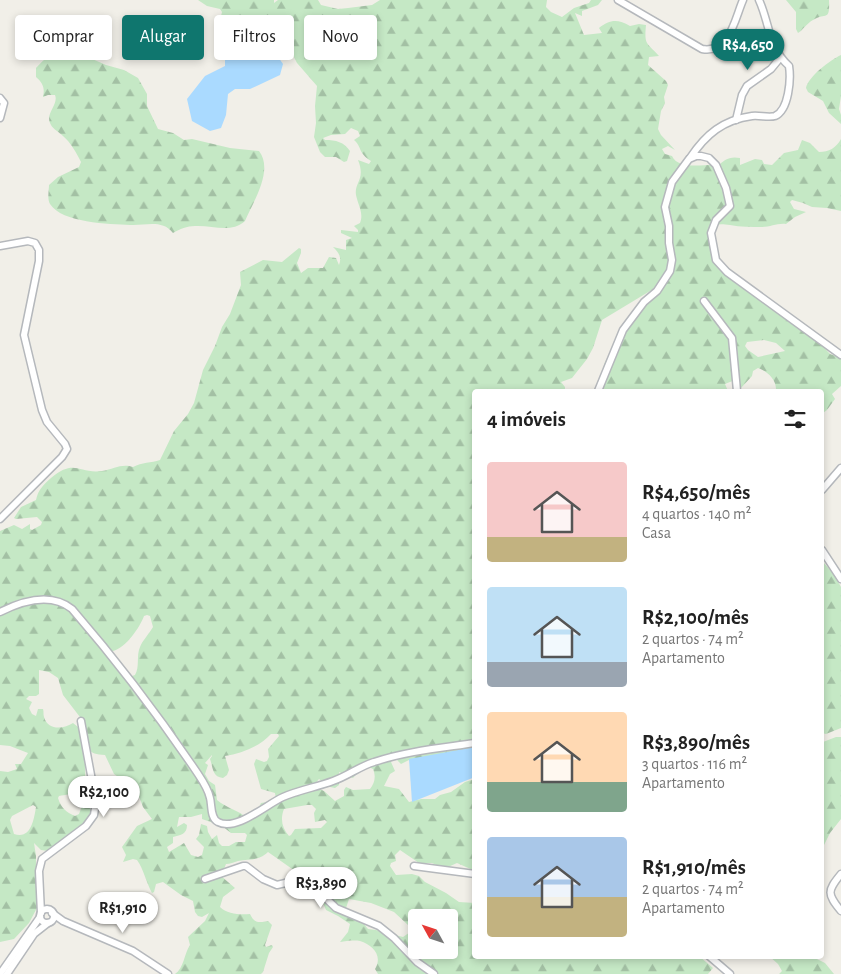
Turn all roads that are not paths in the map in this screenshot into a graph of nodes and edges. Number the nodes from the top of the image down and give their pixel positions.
1 (618, 0) edge
2 (745, 0) edge
3 (759, 0) edge
4 (780, 58) junction
5 (0, 98) edge
6 (0, 118) edge
7 (736, 120) junction
8 (700, 145) junction
9 (709, 158) junction
10 (690, 159) junction
11 (0, 246) edge
12 (704, 301) dead end
13 (841, 355) edge
14 (599, 389) edge
15 (737, 389) edge
16 (841, 468) edge
17 (824, 488) edge
18 (0, 519) edge
19 (824, 553) edge
20 (840, 574) edge
21 (0, 612) edge
22 (81, 721) dead end
23 (472, 743) edge
24 (414, 866) dead end
25 (472, 874) edge
26 (841, 874) edge
27 (205, 878) dead end
28 (41, 894) junction
29 (841, 911) edge
30 (51, 912) junction
31 (41, 915) junction
32 (63, 921) junction
33 (49, 923) junction
34 (712, 959) edge
35 (0, 974) edge
36 (7, 974) edge
37 (168, 974) edge
38 (434, 974) edge
39 (730, 974) edge

1 - 2 street
3 - 4 street
4 - 7 street
4 - 7 street
5 - 6 street
7 - 8 street
8 - 9 street
8 - 10 street
9 - 10 street
9 - 13 street
10 - 14 street
11 - 18 street
12 - 15 street
16 - 17 street
19 - 20 street
21 - 23 street
22 - 28 street
24 - 25 street
26 - 29 street
27 - 38 street
28 - 30 street
28 - 31 street
30 - 31 street
30 - 32 street
30 - 33 street
31 - 33 street
31 - 35 street
32 - 33 street
32 - 37 street
33 - 36 street
34 - 39 street

